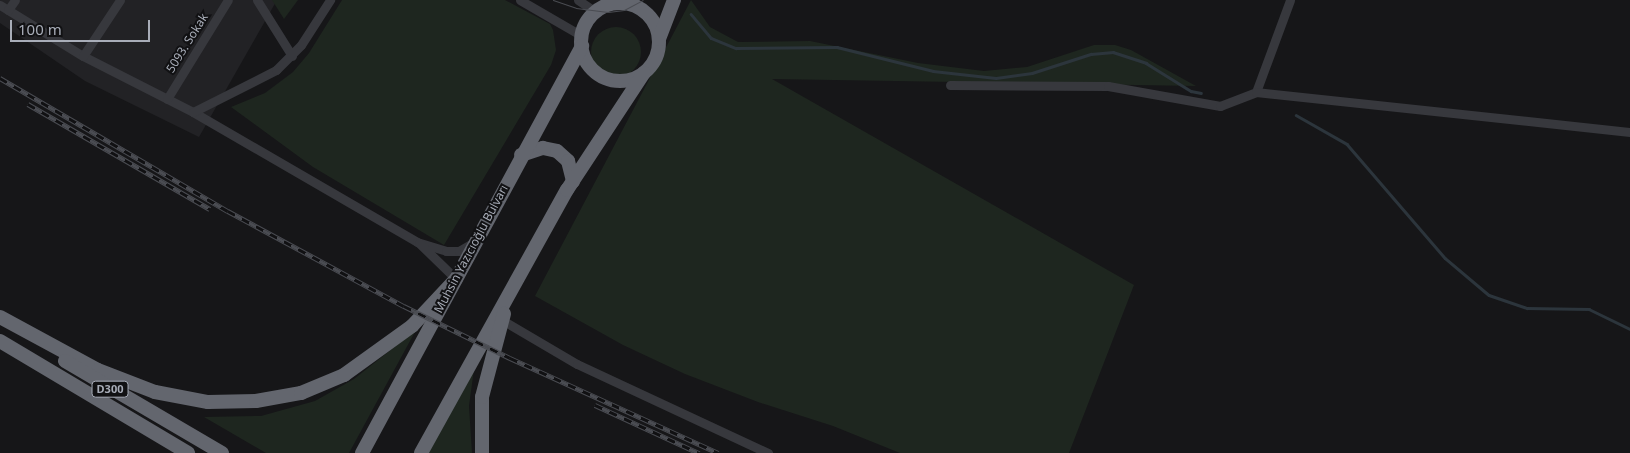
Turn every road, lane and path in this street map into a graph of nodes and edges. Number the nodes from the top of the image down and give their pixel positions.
1 (15, 0) edge
2 (120, 0) edge
3 (228, 0) edge
4 (257, 0) edge
5 (330, 0) edge
6 (520, 0) edge
7 (578, 0) edge
8 (674, 0) edge
9 (1290, 0) edge
10 (613, 2) edge
11 (0, 5) edge
12 (8, 10) junction
13 (596, 12) junction
14 (659, 40) junction
15 (582, 41) junction
16 (83, 56) junction
17 (292, 56) junction
18 (644, 73) junction
19 (950, 85) dead end
20 (1256, 92) junction
21 (167, 99) junction
22 (193, 112) junction
23 (1630, 132) edge
24 (521, 155) junction
25 (572, 181) junction
26 (476, 241) junction
27 (417, 242) junction
28 (456, 279) junction
29 (509, 294) junction
30 (0, 319) edge
31 (502, 320) junction
32 (0, 341) edge
33 (366, 449) edge
34 (188, 453) edge
35 (222, 453) edge
36 (421, 453) edge
37 (482, 453) edge
38 (768, 453) edge

1 - 12 street
2 - 16 street
3 - 21 street, 5093. Sokak
4 - 17 street
5 - 17 street
6 - 15 street
7 - 13 street
8 - 14 highway
9 - 20 street
10 - 13 highway
10 - 14 highway
11 - 12 street
12 - 16 street
13 - 15 highway
14 - 18 highway
15 - 18 highway
15 - 24 highway, Muhsin Yazıcıoğlu Bulvarı
16 - 21 street
17 - 22 street
18 - 25 highway
19 - 20 street
20 - 23 street
21 - 22 street
22 - 27 street
24 - 25 highway
24 - 26 highway, Muhsin Yazıcıoğlu Bulvarı
25 - 29 highway
26 - 27 street
26 - 28 highway, Muhsin Yazıcıoğlu Bulvarı
27 - 28 street
28 - 30 highway
28 - 33 highway, Muhsin Yazıcıoğlu Bulvarı
29 - 31 highway
29 - 36 highway
30 - 35 highway, D300
31 - 37 highway
31 - 38 street
32 - 34 highway, D300

